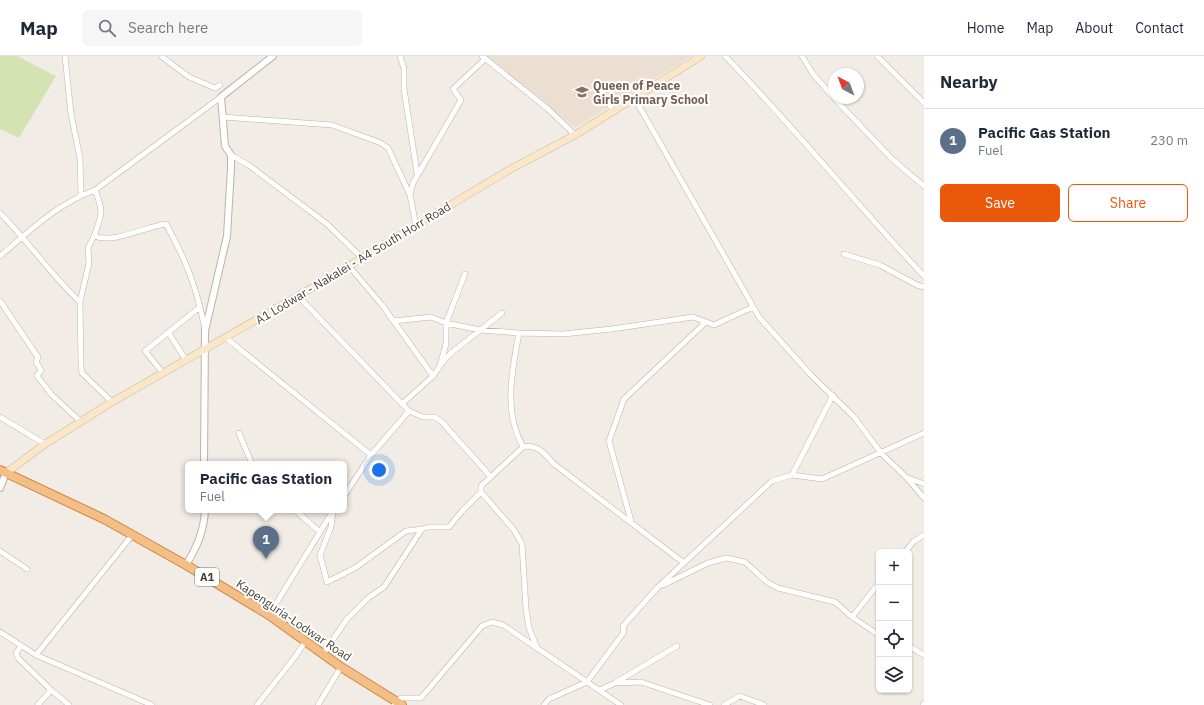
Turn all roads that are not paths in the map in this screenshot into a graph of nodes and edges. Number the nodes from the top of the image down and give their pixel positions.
1 (65, 56) edge
2 (161, 56) edge
3 (273, 56) edge
4 (400, 56) edge
5 (701, 56) edge
6 (725, 56) edge
7 (802, 56) edge
8 (877, 56) edge
9 (484, 57) edge
10 (220, 85) dead end
11 (599, 90) dead end
12 (828, 91) edge
13 (221, 97) junction
14 (635, 99) junction
15 (924, 102) edge
16 (840, 104) edge
17 (614, 112) junction
18 (223, 117) junction
19 (576, 135) junction
20 (231, 155) junction
21 (417, 173) junction
22 (924, 186) edge
23 (95, 190) junction
24 (81, 195) junction
25 (410, 195) junction
26 (0, 213) edge
27 (416, 226) junction
28 (94, 236) junction
29 (23, 237) junction
30 (844, 254) dead end
31 (0, 256) edge
32 (362, 258) junction
33 (349, 266) junction
34 (465, 274) dead end
35 (924, 276) edge
36 (924, 287) edge
37 (298, 296) junction
38 (0, 301) edge
39 (80, 302) junction
40 (200, 307) junction
41 (753, 307) junction
42 (502, 313) dead end
43 (394, 320) junction
44 (706, 322) junction
45 (446, 323) junction
46 (480, 330) junction
47 (205, 331) junction
48 (168, 332) junction
49 (519, 333) junction
50 (226, 338) junction
51 (205, 349) junction
52 (186, 360) junction
53 (440, 366) junction
54 (163, 373) junction
55 (433, 376) junction
56 (833, 395) junction
57 (112, 402) junction
58 (402, 404) junction
59 (408, 411) junction
60 (0, 417) edge
61 (80, 422) junction
62 (239, 433) dead end
63 (924, 434) edge
64 (45, 444) junction
65 (523, 447) junction
66 (881, 453) junction
67 (371, 455) junction
68 (204, 461) edge
69 (251, 461) edge
70 (3, 472) edge
71 (792, 475) junction
72 (491, 477) junction
73 (907, 478) junction
74 (924, 484) edge
75 (0, 488) edge
76 (347, 491) edge
77 (481, 492) junction
78 (924, 498) edge
79 (205, 513) edge
80 (298, 513) edge
81 (333, 513) edge
82 (334, 513) edge
83 (631, 521) junction
84 (422, 529) junction
85 (320, 532) junction
86 (133, 534) junction
87 (924, 535) edge
88 (907, 549) edge
89 (0, 551) edge
90 (684, 563) junction
91 (186, 565) junction
92 (27, 569) dead end
93 (877, 585) edge
94 (658, 588) junction
95 (269, 616) junction
96 (852, 617) junction
97 (0, 632) edge
98 (876, 633) edge
99 (305, 642) junction
100 (21, 646) junction
101 (677, 646) dead end
102 (912, 648) edge
103 (537, 649) junction
104 (323, 654) junction
105 (36, 655) junction
106 (924, 655) edge
107 (341, 667) junction
108 (587, 682) junction
109 (615, 683) junction
110 (51, 690) junction
111 (600, 690) junction
112 (398, 704) edge
113 (38, 705) edge
114 (69, 705) edge
115 (152, 705) edge
116 (257, 705) edge
117 (318, 705) edge
118 (544, 705) edge
119 (621, 705) edge
120 (710, 705) edge
121 (724, 705) edge
122 (764, 705) edge

1 - 24 street
2 - 10 street
3 - 13 street
4 - 21 street
5 - 14 main road, A1 Lodwar - Nakalei - A4 South Horr Road
6 - 35 street
7 - 12 street
8 - 15 street
9 - 19 street
9 - 21 street
11 - 17 street
13 - 18 street
13 - 23 street
14 - 17 main road, A1 Lodwar - Nakalei - A4 South Horr Road
14 - 41 street
16 - 22 street
17 - 19 main road, A1 Lodwar - Nakalei - A4 South Horr Road
18 - 20 street
18 - 25 street
19 - 27 main road, A1 Lodwar - Nakalei - A4 South Horr Road
20 - 32 street
20 - 47 street
21 - 25 street
23 - 24 street
23 - 28 street
24 - 29 street
25 - 27 street
26 - 29 street
27 - 32 main road, A1 Lodwar - Nakalei - A4 South Horr Road
28 - 39 street
28 - 40 street
29 - 31 street
29 - 39 street
30 - 36 street
32 - 33 main road, A1 Lodwar - Nakalei - A4 South Horr Road
33 - 37 main road, A1 Lodwar - Nakalei - A4 South Horr Road
33 - 43 street
34 - 45 street
37 - 50 main road, A1 Lodwar - Nakalei - A4 South Horr Road
37 - 58 street
38 - 61 street
39 - 57 street
40 - 47 street
40 - 48 street
41 - 44 street
41 - 56 street
42 - 46 street
43 - 45 street
43 - 55 street
44 - 49 street
44 - 83 street
45 - 46 street
45 - 53 street
46 - 49 street
46 - 53 street
47 - 51 street
48 - 52 street
48 - 54 street
49 - 65 street
50 - 51 main road, A1 Lodwar - Nakalei - A4 South Horr Road
50 - 67 street
51 - 52 main road, A1 Lodwar - Nakalei - A4 South Horr Road
51 - 68 street
52 - 54 main road, A1 Lodwar - Nakalei - A4 South Horr Road
53 - 55 street
54 - 57 main road, A1 Lodwar - Nakalei - A4 South Horr Road
55 - 58 street
56 - 66 street
56 - 71 street
57 - 61 main road, A1 Lodwar - Nakalei - A4 South Horr Road
58 - 59 street
59 - 67 street
59 - 72 street
60 - 64 street
61 - 64 main road, A1 Lodwar - Nakalei - A4 South Horr Road
62 - 69 street
63 - 66 street
64 - 70 main road, A1 Lodwar - Nakalei - A4 South Horr Road
65 - 72 street
65 - 83 street
66 - 71 street
66 - 73 street
67 - 76 street
70 - 75 street
70 - 86 highway, Kapenguria-Lodwar Road / A1
71 - 90 street
72 - 77 street
73 - 74 street
73 - 78 street
77 - 84 street
77 - 103 street
79 - 91 street
80 - 85 street
81 - 85 street
82 - 84 street
83 - 90 street
84 - 104 street
85 - 95 street
86 - 91 highway, Kapenguria-Lodwar Road / A1
86 - 105 street
87 - 88 street
89 - 92 street
90 - 94 street
91 - 95 highway, Kapenguria-Lodwar Road / A1
93 - 96 street
94 - 96 street
94 - 108 street
95 - 99 highway, Kapenguria-Lodwar Road / A1
96 - 98 street
97 - 100 street
99 - 104 highway, Kapenguria-Lodwar Road / A1
99 - 116 street
100 - 105 street
100 - 110 street
101 - 109 street
102 - 106 street
103 - 108 street
103 - 112 street
104 - 107 highway, Kapenguria-Lodwar Road / A1
105 - 115 street
107 - 112 highway, Kapenguria-Lodwar Road / A1
107 - 117 street
108 - 111 street
108 - 118 street
109 - 111 street
109 - 120 street
110 - 113 street
110 - 114 street
111 - 119 street
121 - 122 street

